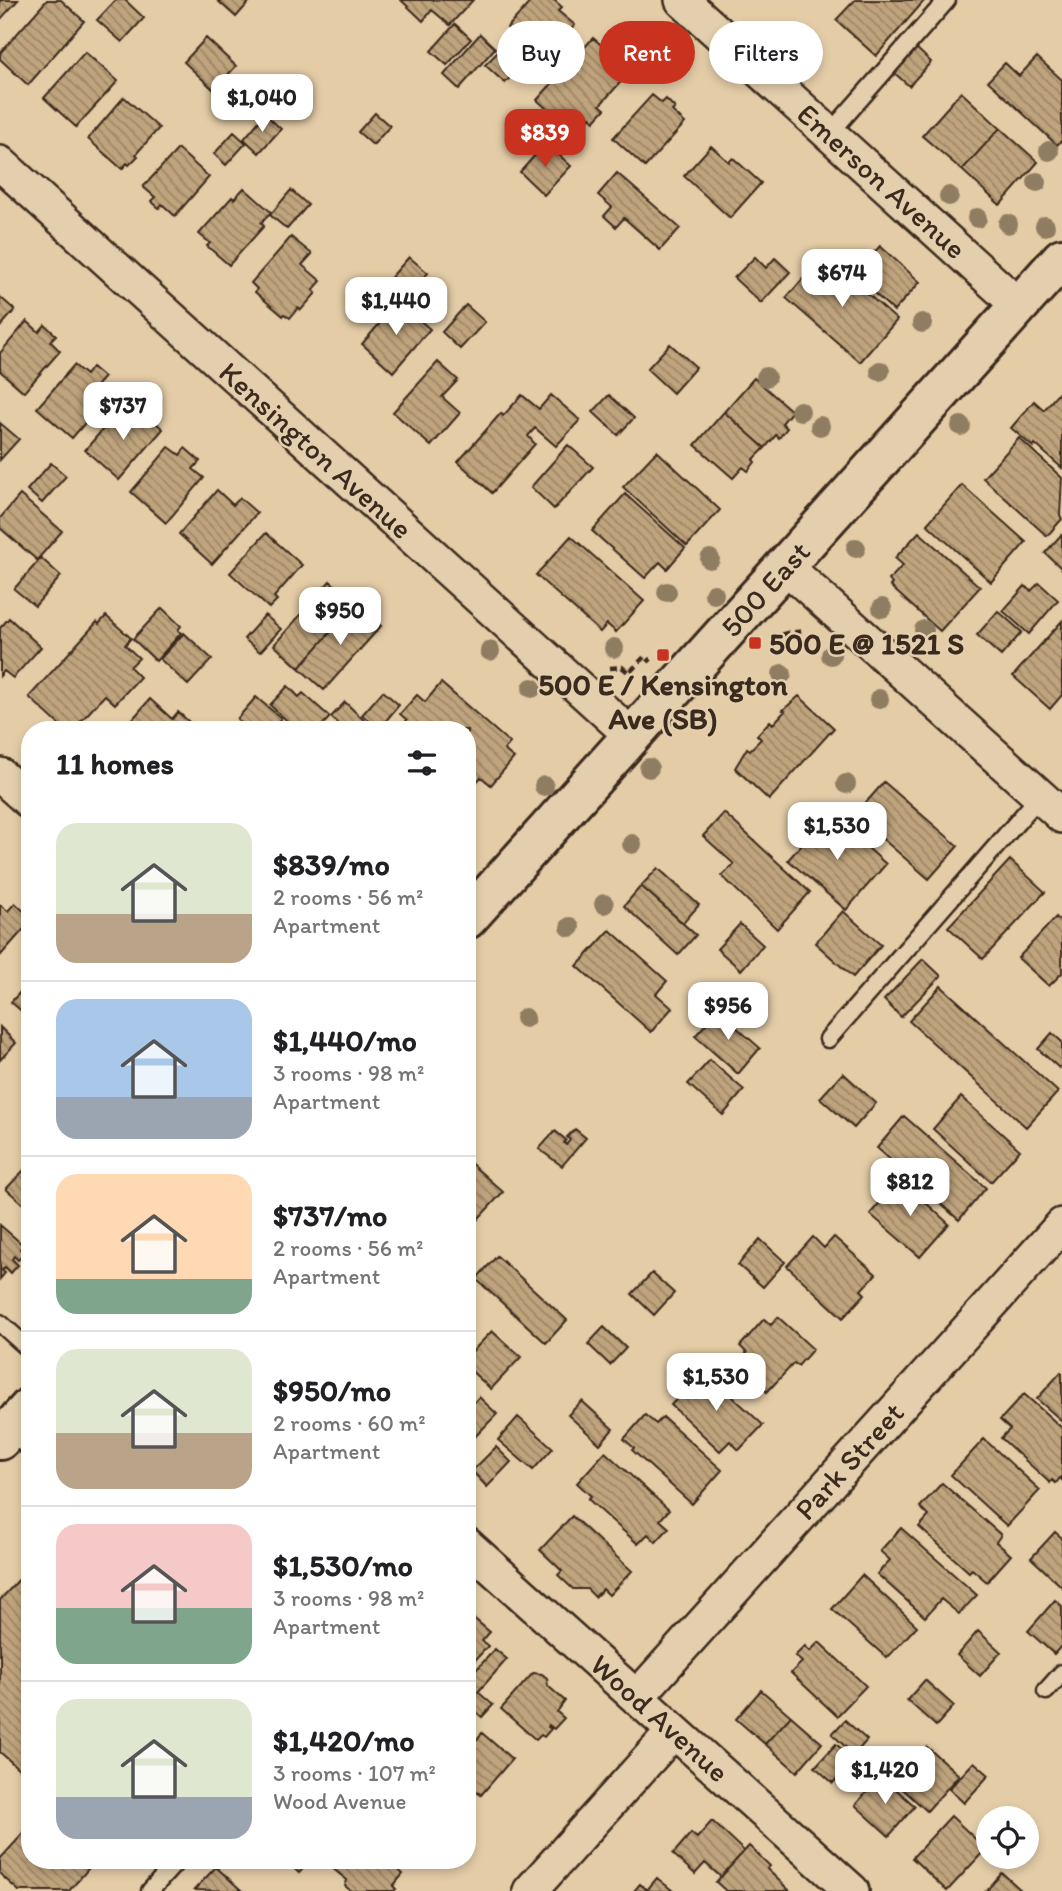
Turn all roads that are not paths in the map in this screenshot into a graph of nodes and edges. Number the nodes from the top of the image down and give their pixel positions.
1 (682, 0) edge
2 (947, 0) edge
3 (830, 133) junction
4 (0, 163) edge
5 (1062, 258) edge
6 (1019, 306) junction
7 (785, 566) junction
8 (632, 736) junction
9 (0, 775) edge
10 (21, 794) edge
11 (1051, 806) edge
12 (476, 909) edge
13 (828, 1039) dead end
14 (1062, 1225) edge
15 (0, 1323) edge
16 (21, 1342) edge
17 (476, 1553) edge
18 (1062, 1673) edge
19 (1046, 1691) dead end
20 (636, 1697) junction
21 (674, 1731) junction
22 (170, 1869) edge
23 (150, 1891) edge
24 (530, 1891) edge
25 (852, 1891) edge

1 - 3 street, Emerson Avenue
2 - 3 lane
3 - 6 street, Emerson Avenue
4 - 8 street, Kensington Avenue
5 - 6 street, 500 East
6 - 7 street, 500 East
7 - 8 street, 500 East
7 - 11 street
8 - 12 street, 500 East
9 - 10 street
11 - 13 lane
14 - 20 street, Park Street
15 - 16 lane
17 - 20 street, Wood Avenue
18 - 19 lane
20 - 21 street, Wood Avenue
21 - 24 street
21 - 25 street, Wood Avenue
22 - 23 lane

